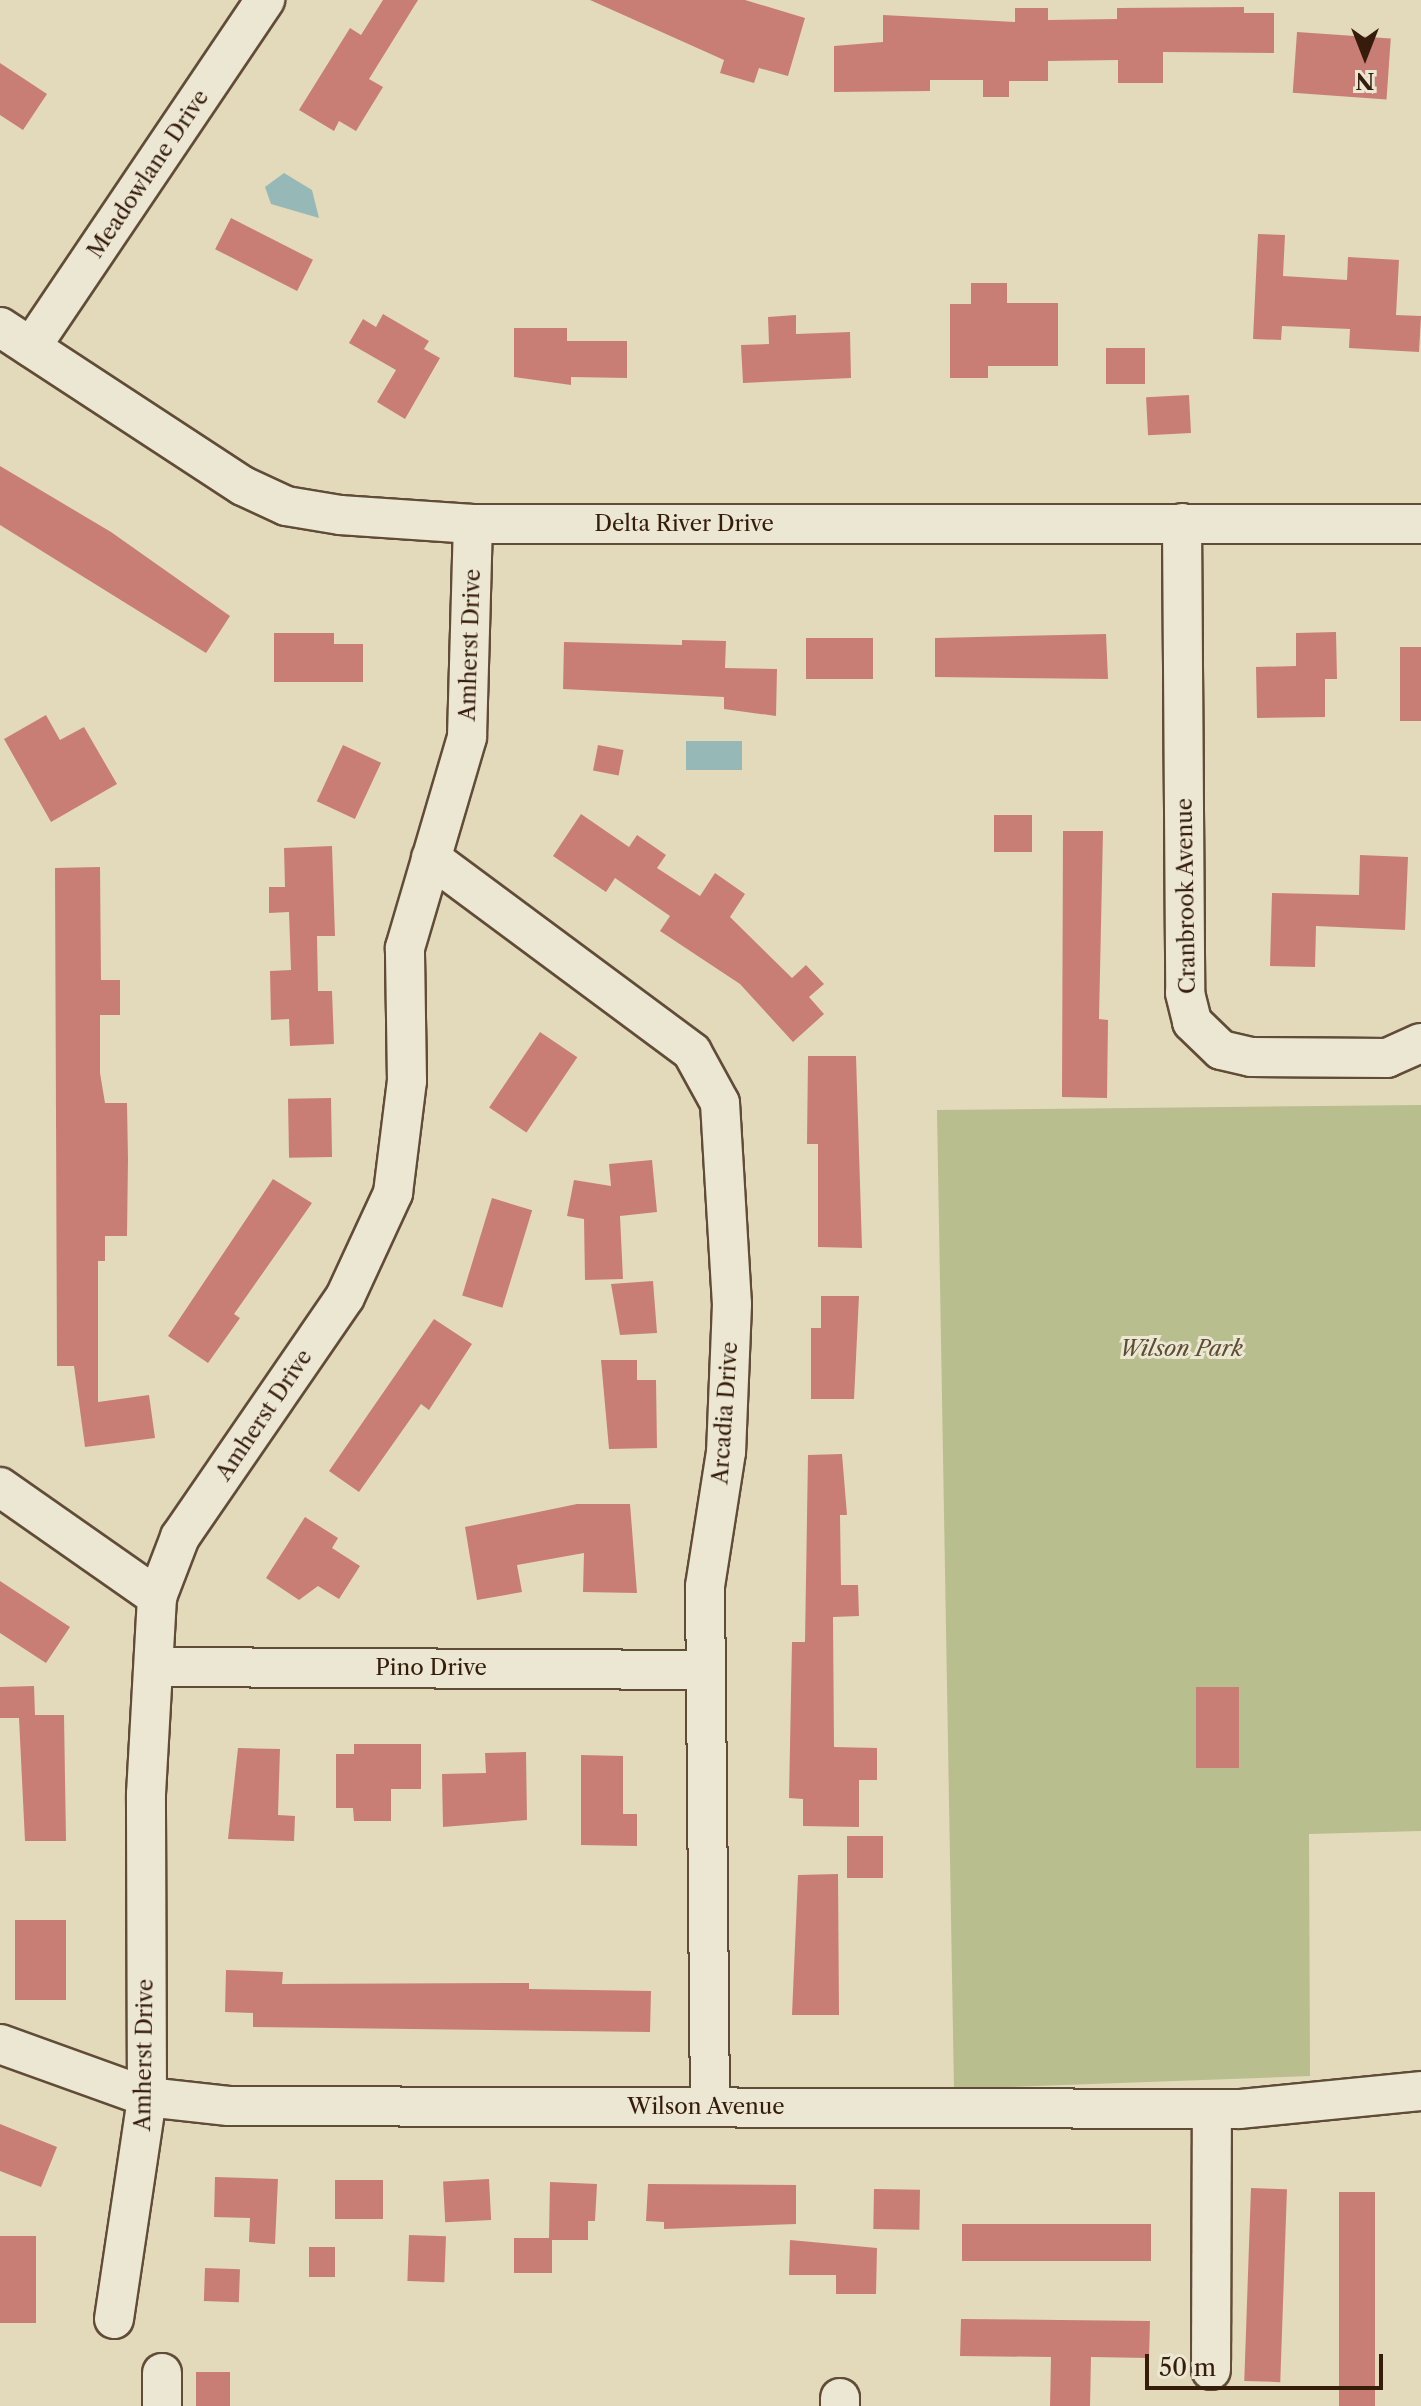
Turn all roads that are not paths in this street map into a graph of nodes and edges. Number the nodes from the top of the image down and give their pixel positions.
1 (265, 0) edge
2 (16, 337) edge
3 (1182, 523) junction
4 (473, 524) junction
5 (1421, 524) edge
6 (431, 858) junction
7 (1421, 1043) edge
8 (0, 1487) edge
9 (157, 1597) junction
10 (158, 1667) junction
11 (704, 1670) junction
12 (0, 2044) edge
13 (1421, 2091) edge
14 (147, 2097) junction
15 (710, 2107) junction
16 (1212, 2109) junction
17 (114, 2319) dead end
18 (1211, 2370) dead end

1 - 2 street, Meadowlane Drive
2 - 4 street, Delta River Drive
3 - 4 street, Delta River Drive
3 - 5 street, Delta River Drive
3 - 7 street, Cranbrook Avenue
4 - 6 street, Amherst Drive
6 - 9 street, Amherst Drive
6 - 11 street, Arcadia Drive
8 - 9 street
9 - 10 street, Amherst Drive
10 - 11 street, Pino Drive
10 - 14 street, Amherst Drive
11 - 15 street, Arcadia Drive
12 - 14 street, Wilson Avenue
13 - 16 street, Wilson Avenue
14 - 15 street, Wilson Avenue
14 - 17 street, Amherst Drive
15 - 16 street, Wilson Avenue
16 - 18 street

